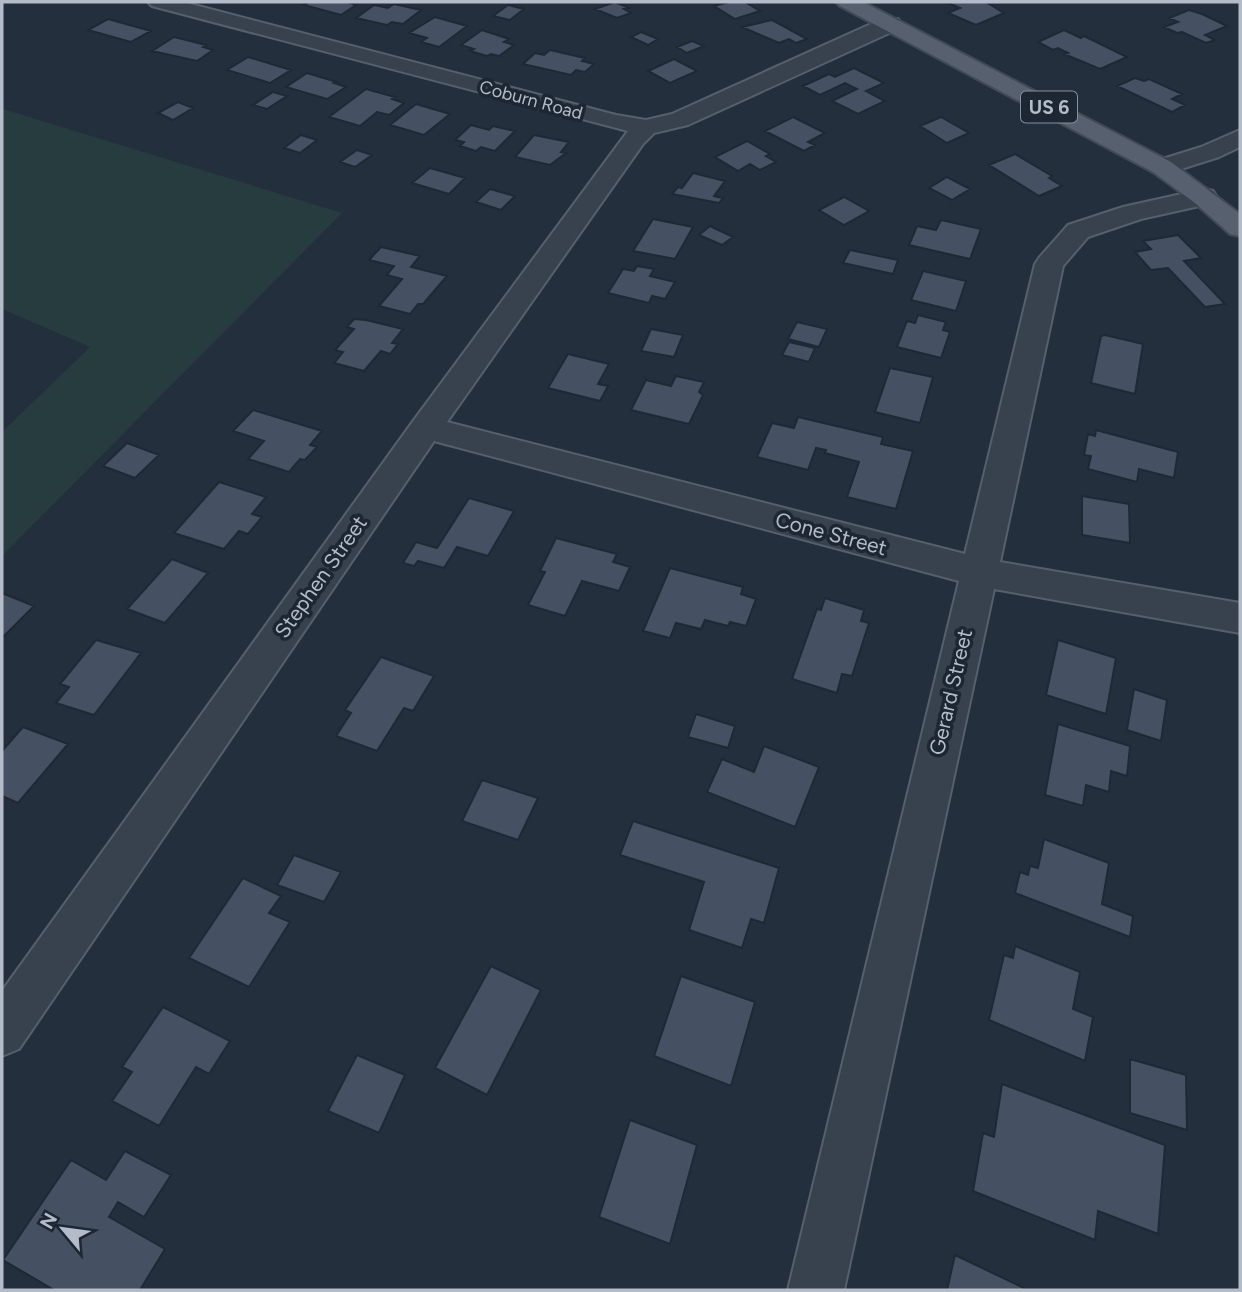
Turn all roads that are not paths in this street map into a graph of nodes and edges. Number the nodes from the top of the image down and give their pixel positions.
1 (159, 2) edge
2 (847, 2) edge
3 (890, 24) junction
4 (646, 127) junction
5 (1240, 137) edge
6 (1162, 167) junction
7 (1204, 197) junction
8 (1240, 228) edge
9 (426, 428) junction
10 (979, 572) junction
11 (1240, 618) edge
12 (2, 1032) edge
13 (816, 1290) edge

1 - 4 street, Coburn Road
2 - 3 main road, US 6
3 - 4 street, Coburn Road
3 - 6 main road, US 6
4 - 9 street, Stephen Street
5 - 6 street
6 - 7 main road, US 6
7 - 8 main road, US 6
7 - 10 street, Gerard Street
9 - 10 street, Cone Street
9 - 12 street, Stephen Street
10 - 11 street, Cone Street
10 - 13 street, Gerard Street

